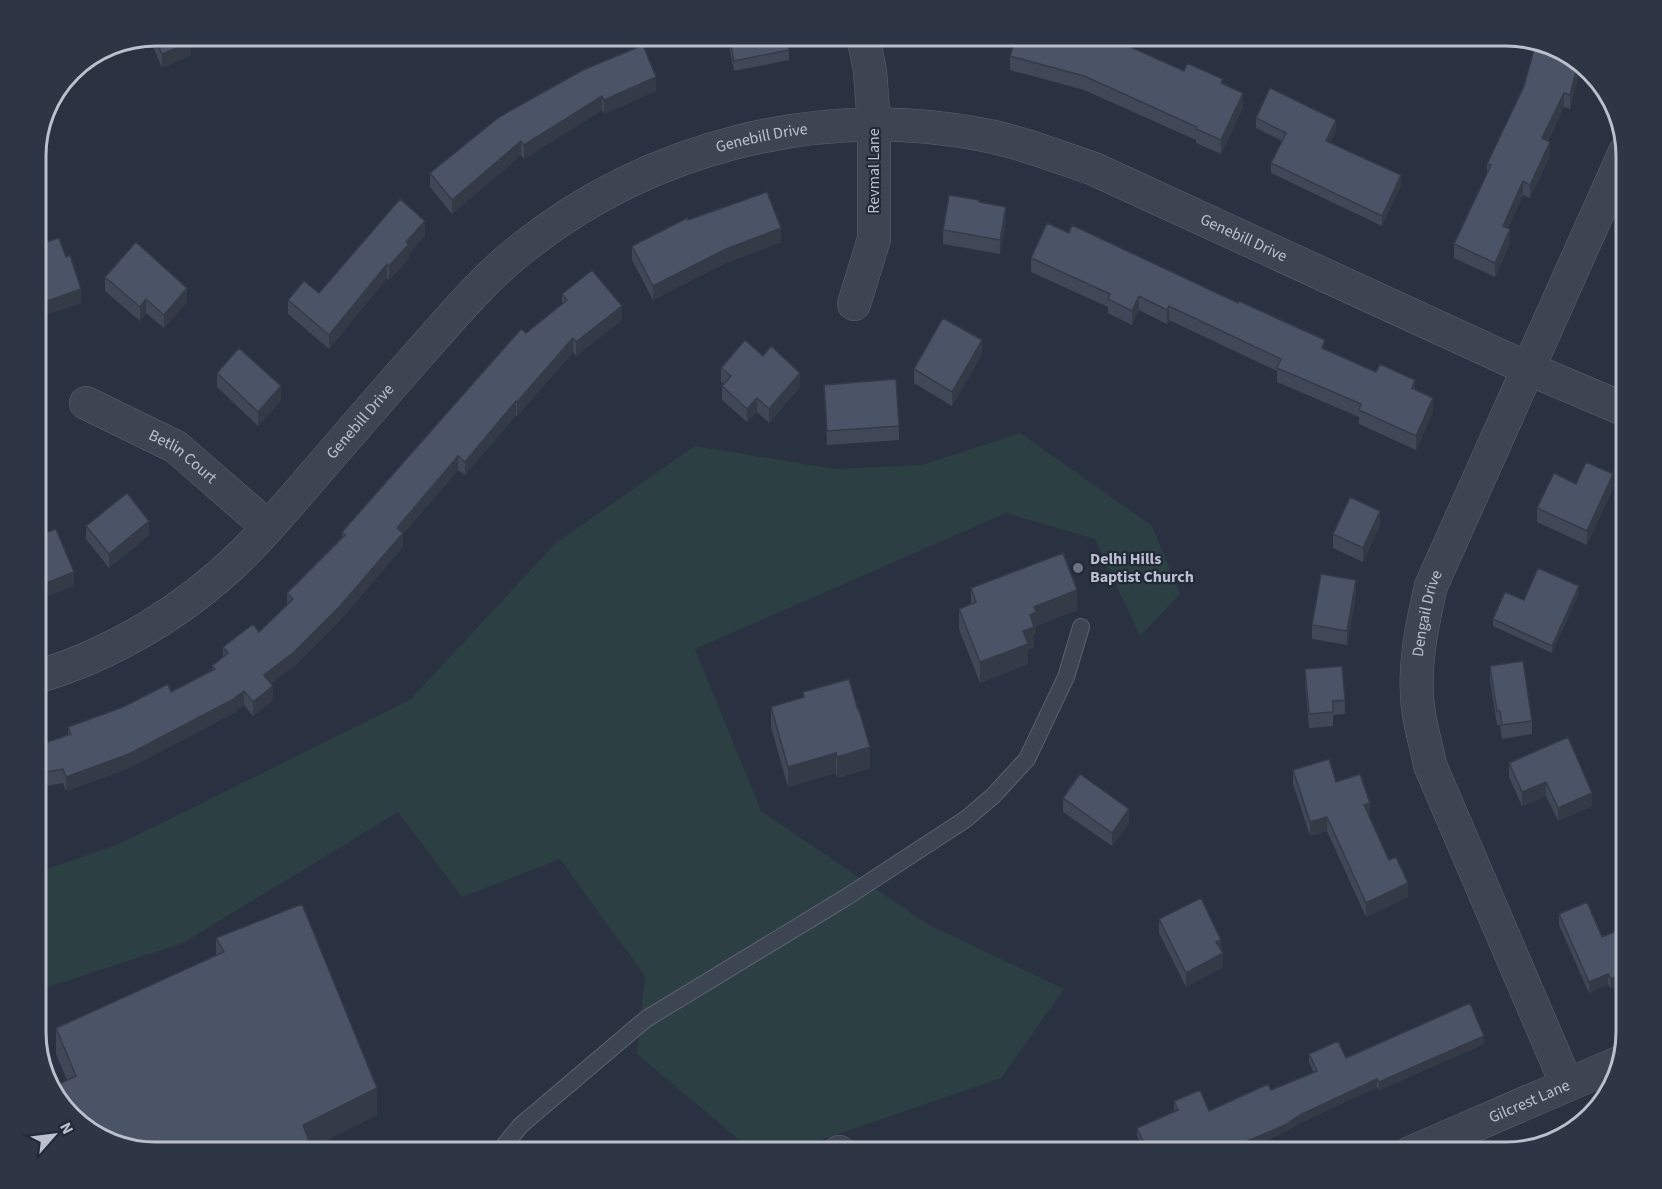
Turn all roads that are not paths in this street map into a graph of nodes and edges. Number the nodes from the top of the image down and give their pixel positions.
1 (865, 46) edge
2 (874, 124) junction
3 (1616, 172) edge
4 (854, 304) dead end
5 (1529, 369) junction
6 (86, 403) dead end
7 (1616, 406) edge
8 (268, 527) junction
9 (1081, 627) dead end
10 (47, 673) edge
11 (1610, 1066) edge
12 (1567, 1085) junction
13 (507, 1142) edge
14 (1435, 1142) edge

1 - 2 street, Revmal Lane
2 - 4 street, Revmal Lane
2 - 5 street, Genebill Drive
2 - 8 street, Genebill Drive
3 - 5 street, Dengail Drive
5 - 7 street, Genebill Drive
5 - 12 street, Dengail Drive
6 - 8 street, Betlin Court
8 - 10 street, Genebill Drive
9 - 13 lane
11 - 12 street, Gilcrest Lane
12 - 14 street, Gilcrest Lane

